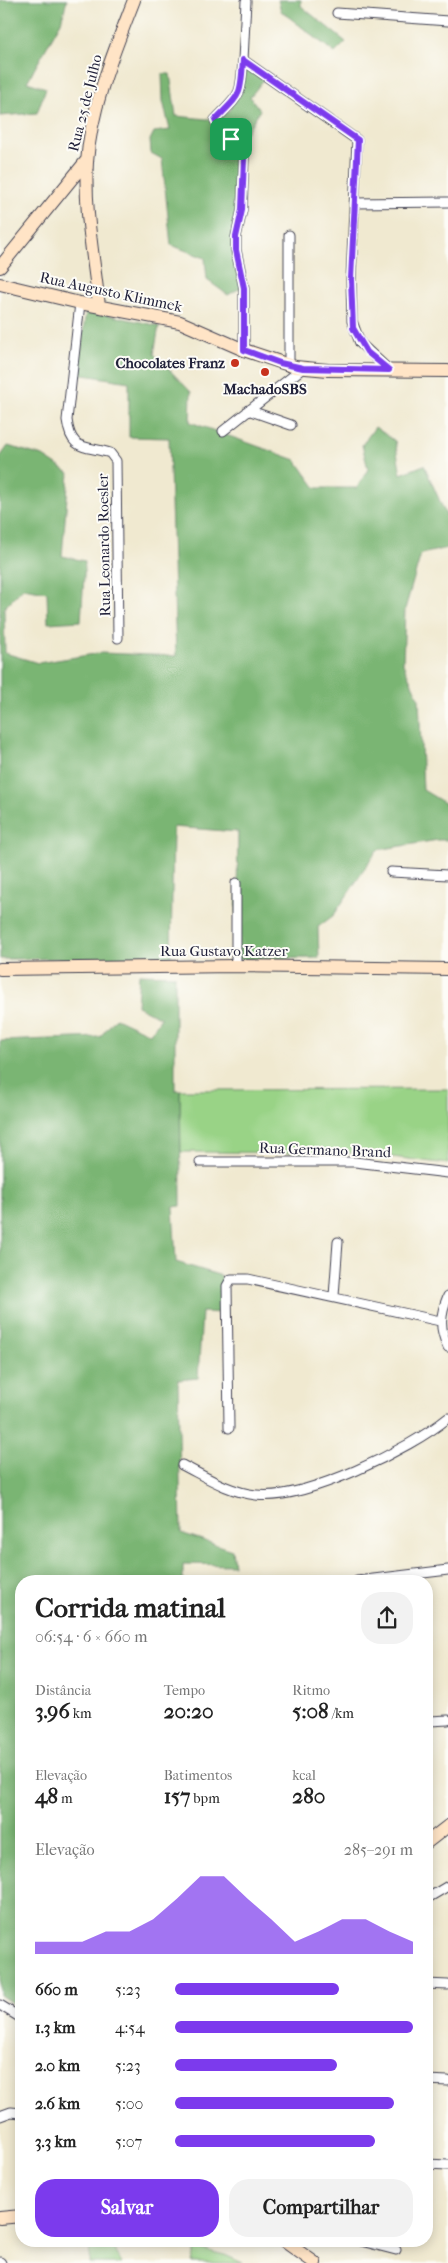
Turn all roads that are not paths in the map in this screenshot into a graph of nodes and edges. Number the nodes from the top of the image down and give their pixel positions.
1 (134, 0) edge
2 (246, 1) dead end
3 (338, 13) dead end
4 (448, 21) edge
5 (243, 60) junction
6 (87, 160) junction
7 (66, 186) junction
8 (87, 191) junction
9 (448, 202) edge
10 (354, 203) junction
11 (289, 235) dead end
12 (0, 267) edge
13 (0, 284) edge
14 (80, 303) junction
15 (99, 306) junction
16 (244, 350) junction
17 (289, 366) junction
18 (303, 368) junction
19 (389, 370) junction
20 (448, 371) edge
21 (248, 410) junction
22 (291, 425) dead end
23 (223, 431) dead end
24 (118, 638) dead end
25 (390, 872) dead end
26 (448, 875) edge
27 (236, 883) dead end
28 (236, 966) junction
29 (0, 969) edge
30 (448, 969) edge
31 (200, 1162) dead end
32 (448, 1173) edge
33 (338, 1242) dead end
34 (334, 1296) junction
35 (448, 1296) edge
36 (440, 1321) junction
37 (448, 1347) edge
38 (448, 1418) edge
39 (230, 1428) dead end
40 (182, 1465) dead end
41 (448, 1570) edge
42 (407, 1575) edge
43 (433, 1720) edge
44 (448, 1720) edge
45 (448, 1826) edge
46 (433, 1838) edge
47 (448, 1886) edge
48 (433, 1895) edge
49 (433, 1984) edge
50 (448, 1984) edge
51 (0, 2005) edge
52 (15, 2014) edge
53 (433, 2080) edge
54 (448, 2081) edge
55 (15, 2112) edge
56 (0, 2116) edge
57 (433, 2164) edge
58 (448, 2165) edge
59 (15, 2217) edge
60 (0, 2218) edge
61 (292, 2247) edge
62 (384, 2247) edge
63 (396, 2250) dead end
64 (315, 2263) edge

1 - 6 street, Rua 25 de Julho
2 - 5 street
3 - 4 street
5 - 10 street
5 - 16 street
6 - 7 street
6 - 8 street, Rua 25 de Julho
7 - 8 street
7 - 12 street
8 - 15 street, Rua 25 de Julho
9 - 10 street
10 - 19 street
11 - 17 street
13 - 14 street, Rua Augusto Klimmek
14 - 15 street, Rua Augusto Klimmek
14 - 24 street, Rua Leonardo Roesler
15 - 16 street, Rua Augusto Klimmek
16 - 17 street, Rua Augusto Klimmek
17 - 18 street, Rua Augusto Klimmek
18 - 19 street, Rua Augusto Klimmek
18 - 21 street
19 - 20 street, Rua Augusto Klimmek
21 - 22 street
21 - 23 street
25 - 26 street
27 - 28 street
28 - 29 street, Rua Gustavo Katzer
28 - 30 street, Rua Gustavo Katzer
31 - 32 street, Rua Germano Brand
33 - 34 street
34 - 36 street
34 - 39 street
35 - 36 street
36 - 37 street
38 - 40 street
41 - 42 street
43 - 44 street
45 - 46 street
47 - 48 street
49 - 50 street
51 - 52 street
53 - 54 street
55 - 56 street
57 - 58 street
59 - 60 street
61 - 64 street
62 - 63 street

